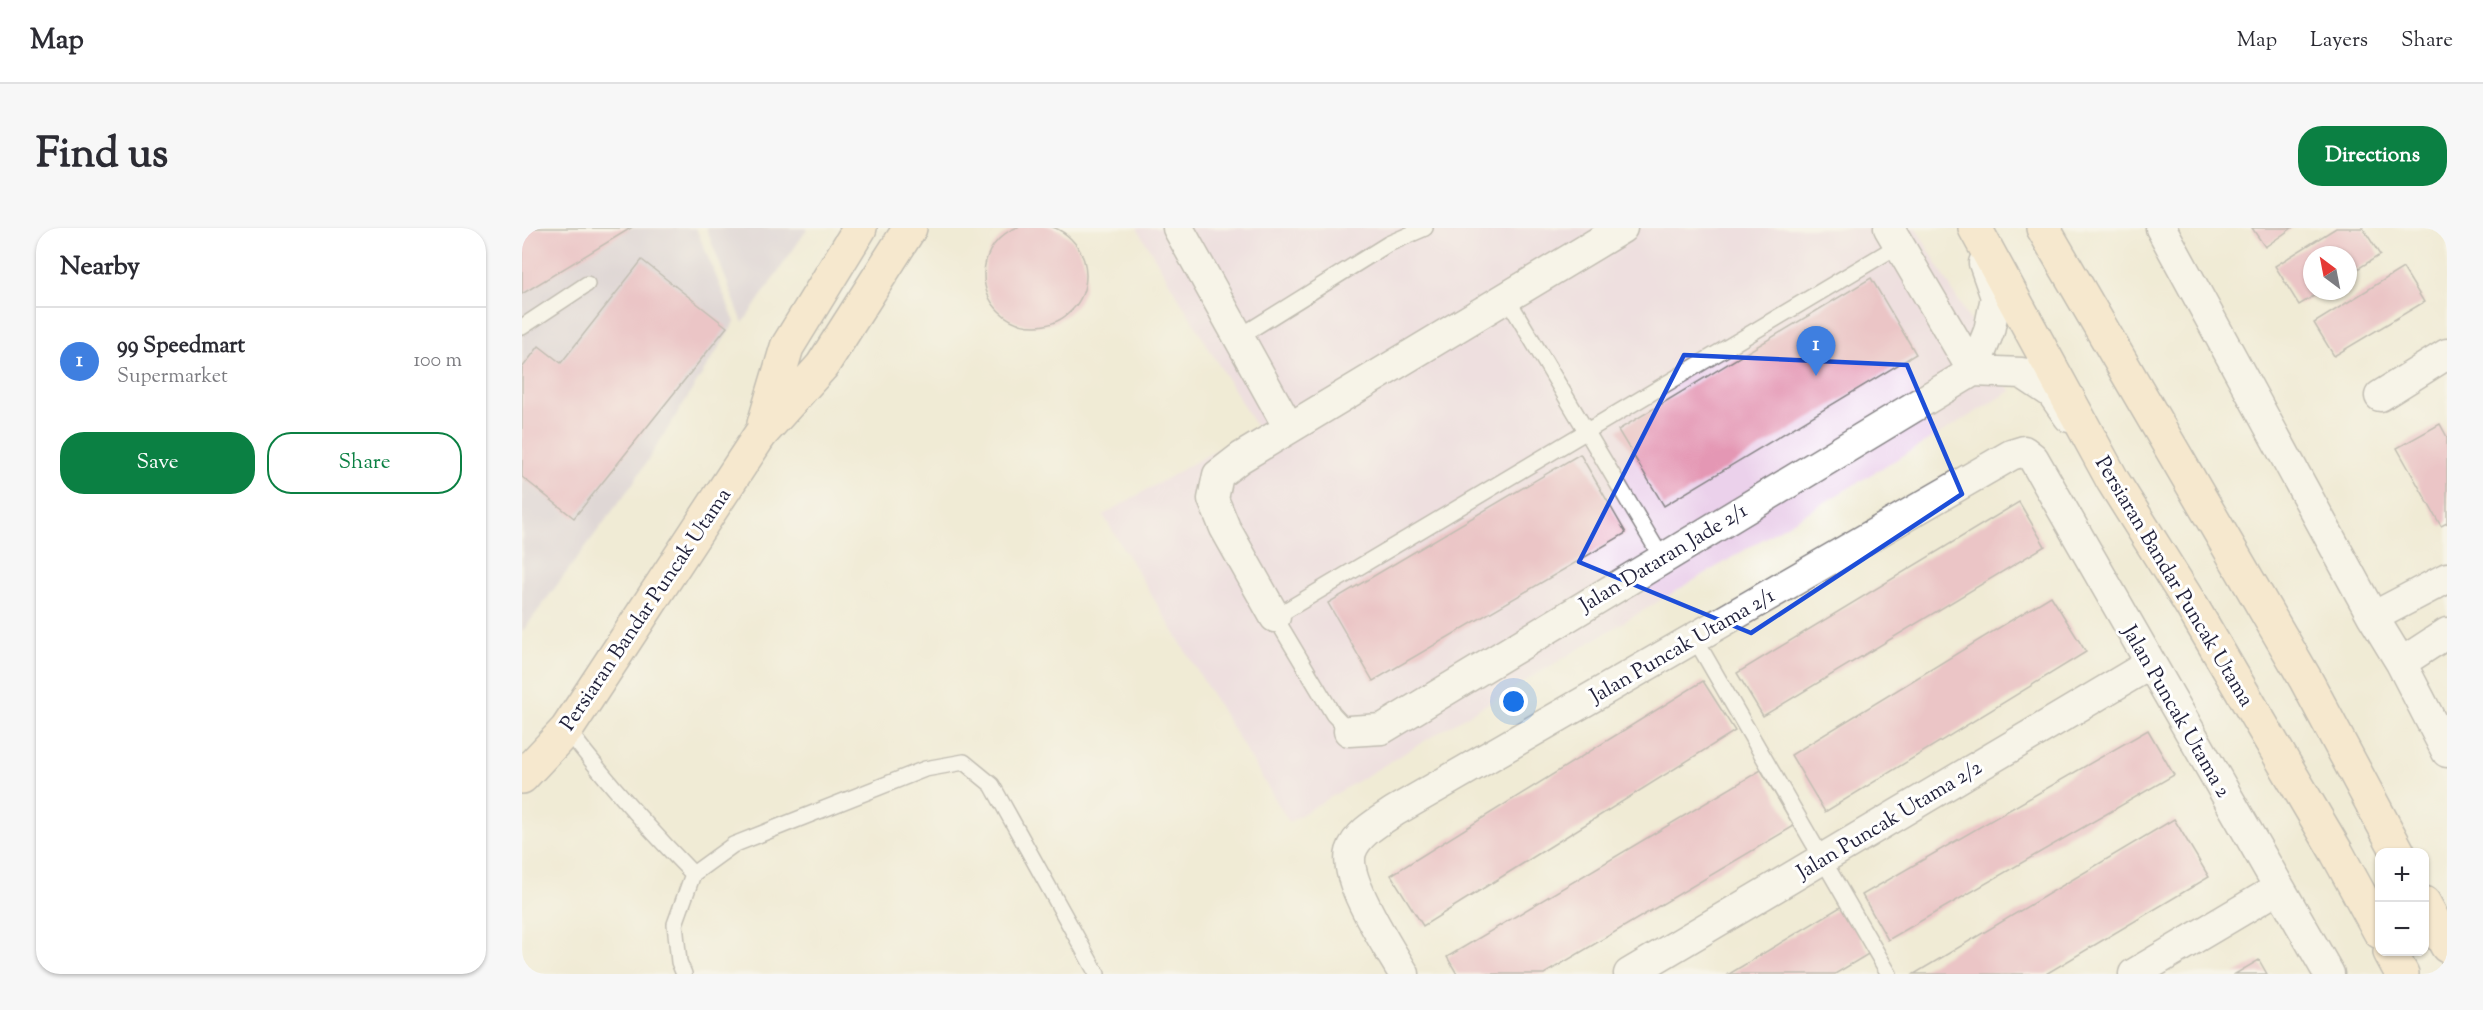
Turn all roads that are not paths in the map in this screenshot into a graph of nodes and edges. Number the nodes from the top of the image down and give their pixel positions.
1 (860, 228) edge
2 (910, 228) edge
3 (1178, 228) edge
4 (1425, 228) edge
5 (1622, 228) edge
6 (1974, 228) edge
7 (2043, 228) edge
8 (2161, 228) edge
9 (1894, 236) edge
10 (587, 284) dead end
11 (1507, 298) junction
12 (522, 327) edge
13 (1239, 337) junction
14 (2447, 354) edge
15 (1973, 371) junction
16 (2380, 396) dead end
17 (1289, 428) junction
18 (1587, 431) junction
19 (760, 435) junction
20 (2024, 451) joint
21 (2113, 481) junction
22 (1662, 558) junction
23 (2447, 578) edge
24 (1275, 617) junction
25 (2373, 617) junction
26 (2447, 633) edge
27 (1694, 638) junction
28 (2401, 663) junction
29 (2150, 664) junction
30 (567, 729) junction
31 (1350, 731) joint
32 (2447, 752) edge
33 (522, 777) edge
34 (2396, 848) edge
35 (1822, 859) junction
36 (693, 874) junction
37 (2278, 888) junction
38 (2429, 912) edge
39 (2375, 925) edge
40 (2447, 946) edge
41 (2393, 956) edge
42 (684, 974) edge
43 (1097, 974) edge
44 (1404, 974) edge
45 (1629, 974) edge
46 (1889, 974) edge
47 (2134, 974) edge
48 (2329, 974) edge
49 (2402, 974) edge

1 - 19 street, Persiaran Bandar Puncak Utama
2 - 19 street, Persiaran Bandar Puncak Utama
3 - 13 street
4 - 13 lane
5 - 11 street
6 - 15 street
6 - 21 street, Persiaran Bandar Puncak Utama
7 - 34 street
8 - 25 street
9 - 15 street
9 - 18 lane
10 - 12 lane
11 - 17 street
11 - 18 lane
13 - 17 street
14 - 16 street
15 - 21 street
15 - 22 street, Jalan Dataran Jade 2/1
17 - 24 street
18 - 22 lane
18 - 24 lane
19 - 30 street, Persiaran Bandar Puncak Utama
20 - 27 street, Jalan Puncak Utama 2/1
20 - 29 street, Jalan Puncak Utama 2
21 - 39 street, Persiaran Bandar Puncak Utama
22 - 31 street, Jalan Dataran Jade 2/1
23 - 25 street
24 - 31 lane
25 - 28 street
26 - 28 street
27 - 35 lane
27 - 44 street, Jalan Puncak Utama 2/1
28 - 32 street
29 - 35 street, Jalan Puncak Utama 2/2
29 - 37 street, Jalan Puncak Utama 2
30 - 33 street, Persiaran Bandar Puncak Utama
30 - 36 lane
35 - 45 street, Jalan Puncak Utama 2/2
35 - 46 lane
36 - 42 lane
36 - 43 lane
37 - 47 street
37 - 48 street, Jalan Puncak Utama 2
38 - 40 street
41 - 49 street

